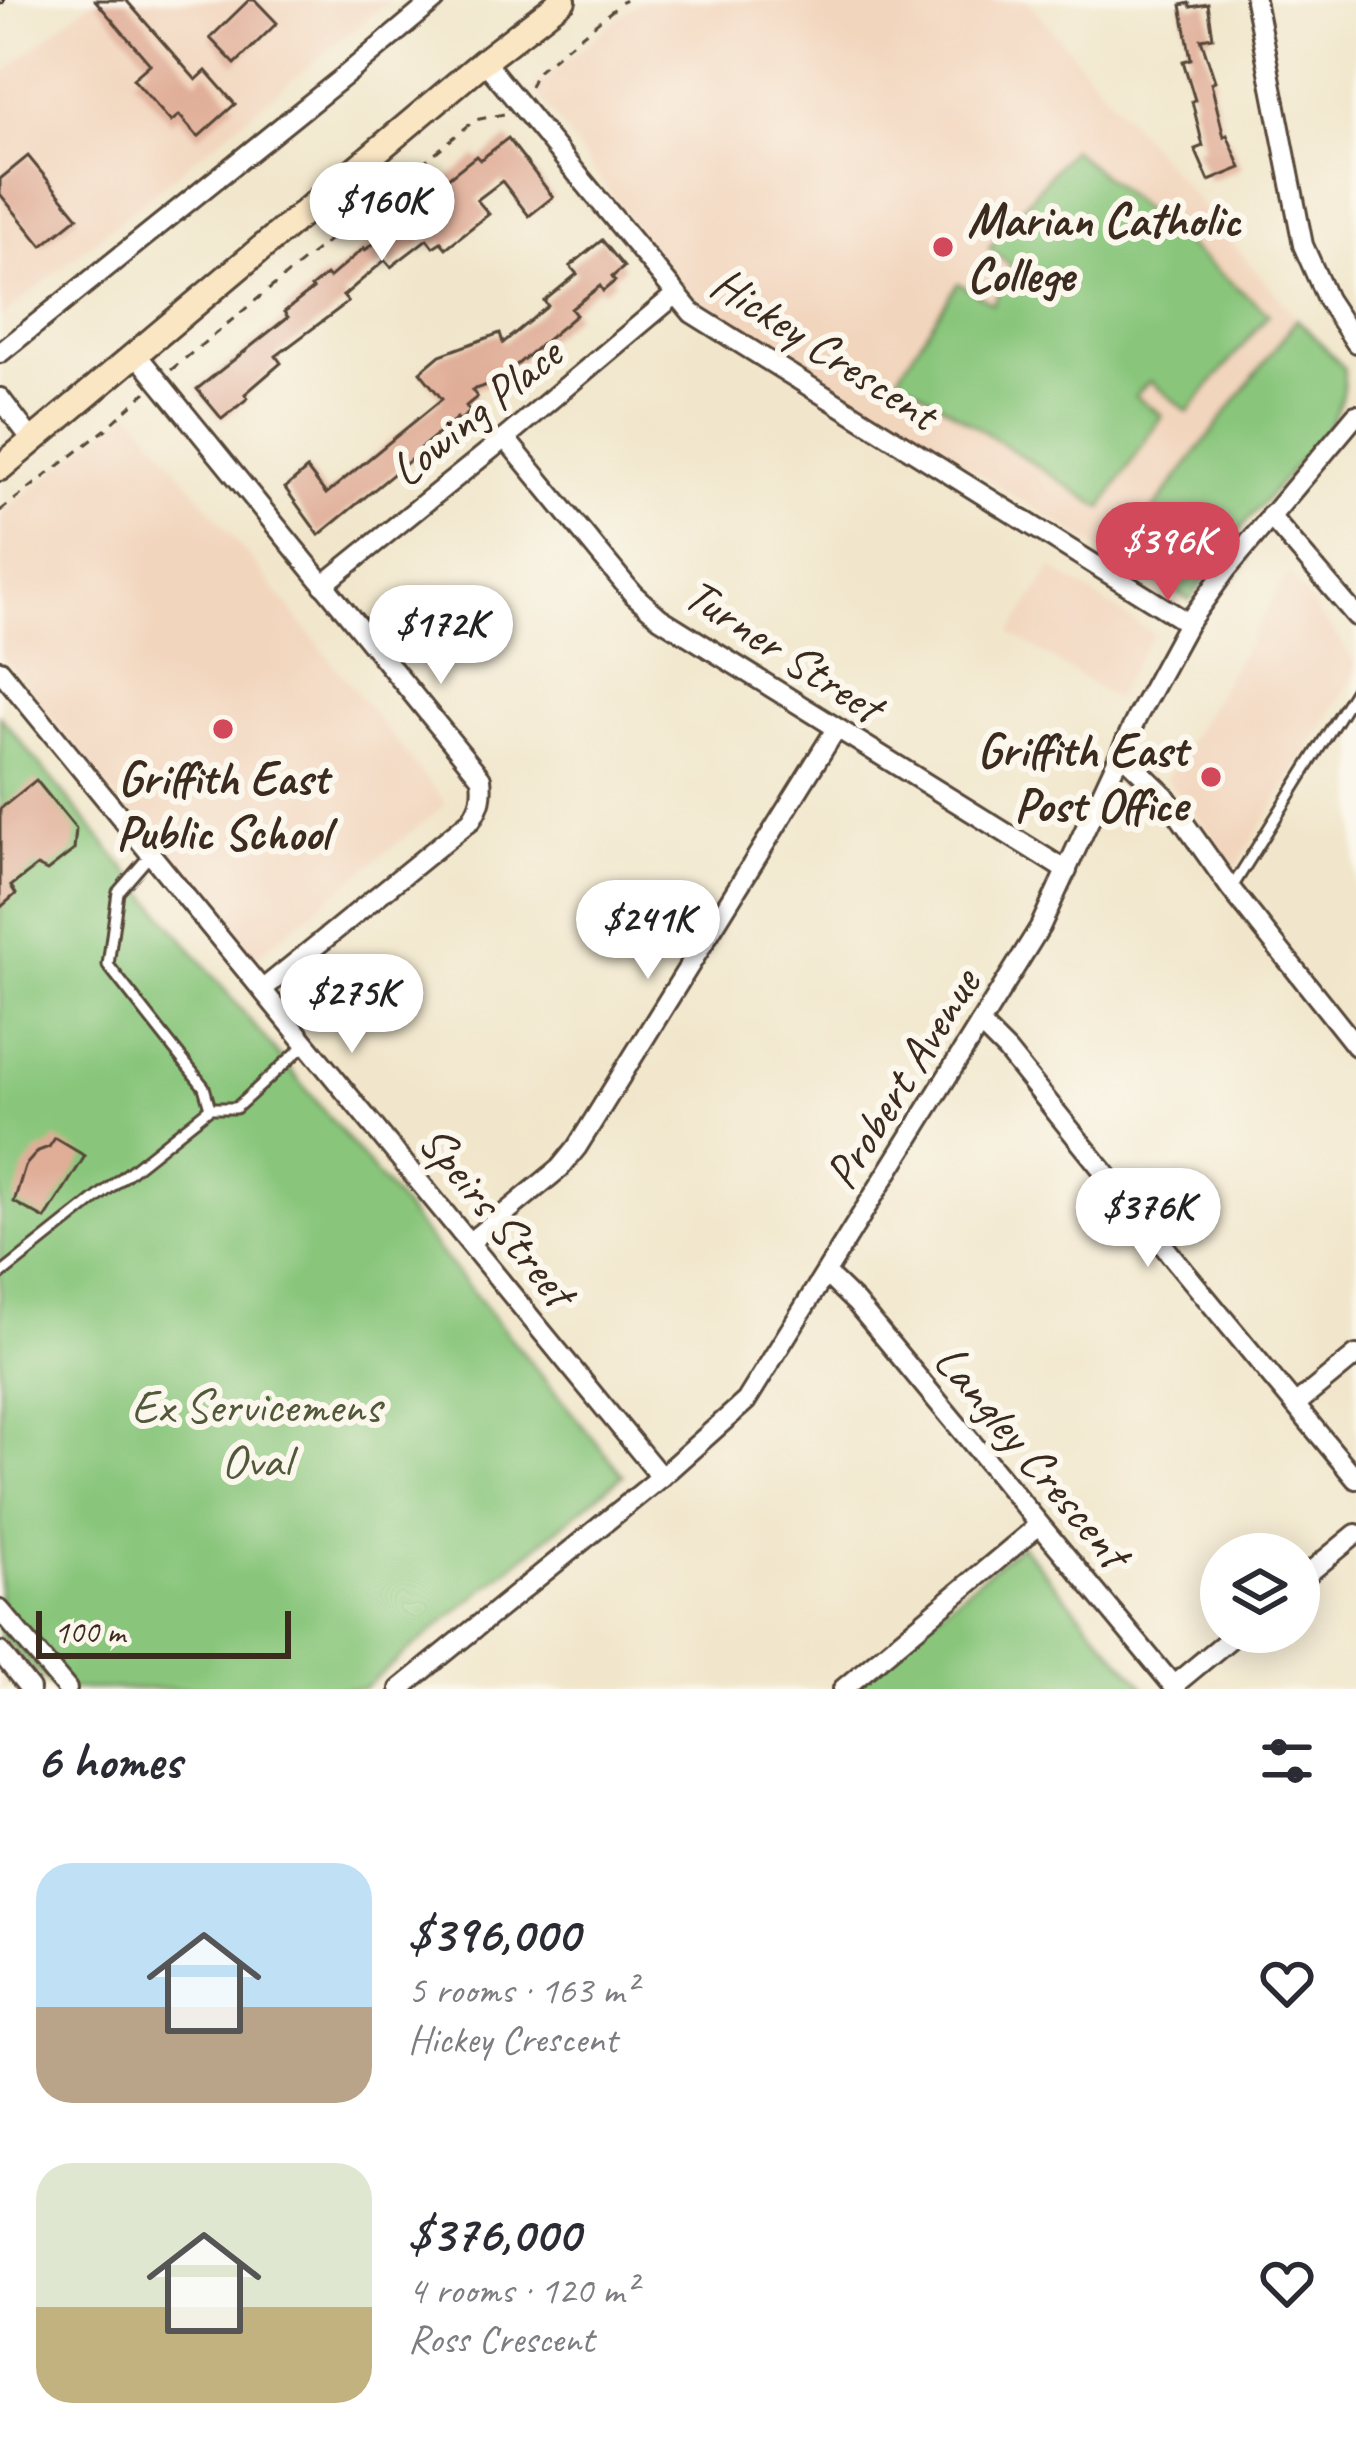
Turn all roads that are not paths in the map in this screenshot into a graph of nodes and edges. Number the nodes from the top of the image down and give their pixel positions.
1 (435, 0) edge
2 (563, 0) edge
3 (1255, 0) edge
4 (484, 62) junction
5 (675, 295) junction
6 (1356, 343) edge
7 (0, 352) edge
8 (137, 355) junction
9 (0, 398) edge
10 (1356, 415) edge
11 (505, 438) junction
12 (32, 440) junction
13 (0, 468) edge
14 (1270, 516) junction
15 (323, 585) junction
16 (1356, 616) edge
17 (1188, 623) junction
18 (0, 670) edge
19 (1356, 688) edge
20 (836, 729) junction
21 (1120, 753) junction
22 (152, 854) junction
23 (1067, 871) junction
24 (1231, 889) junction
25 (263, 989) junction
26 (980, 1024) junction
27 (307, 1043) junction
28 (1356, 1046) edge
29 (210, 1108) junction
30 (470, 1242) junction
31 (826, 1274) junction
32 (0, 1275) edge
33 (1356, 1355) edge
34 (1294, 1405) junction
35 (661, 1477) junction
36 (1356, 1479) edge
37 (1039, 1525) junction
38 (1356, 1534) edge
39 (1320, 1564) edge
40 (0, 1610) edge
41 (0, 1652) edge
42 (1214, 1653) edge
43 (48, 1665) junction
44 (25, 1687) edge
45 (1175, 1687) edge
46 (68, 1689) edge
47 (400, 1689) edge
48 (843, 1689) edge

1 - 7 street
2 - 4 main road
3 - 6 street
4 - 5 street, Hickey Crescent
4 - 8 main road
5 - 11 street, Lowing Place
5 - 17 street, Hickey Crescent
8 - 12 main road
8 - 15 street
9 - 12 street
10 - 14 street, Probert Avenue
11 - 15 street, Lowing Place
11 - 20 street, Turner Street
12 - 13 main road
14 - 16 street
14 - 17 street, Probert Avenue
15 - 25 street
17 - 21 street, Probert Avenue
18 - 22 street, Speirs Street
19 - 24 lane
20 - 23 street, Turner Street
20 - 30 street
21 - 23 street, Probert Avenue
21 - 24 street
22 - 25 street, Speirs Street
22 - 29 lane
23 - 26 street, Probert Avenue
24 - 28 street
25 - 27 street, Speirs Street
26 - 31 street, Probert Avenue
26 - 34 street
27 - 29 lane
27 - 30 street, Speirs Street
29 - 32 lane
30 - 35 street, Speirs Street
31 - 35 street, Probert Avenue
31 - 37 street, Langley Crescent
33 - 34 street
34 - 36 street
35 - 47 street, Probert Avenue
37 - 45 street, Langley Crescent
37 - 48 street
38 - 39 street
40 - 43 street
41 - 44 street
42 - 45 street
43 - 44 street
43 - 46 street

